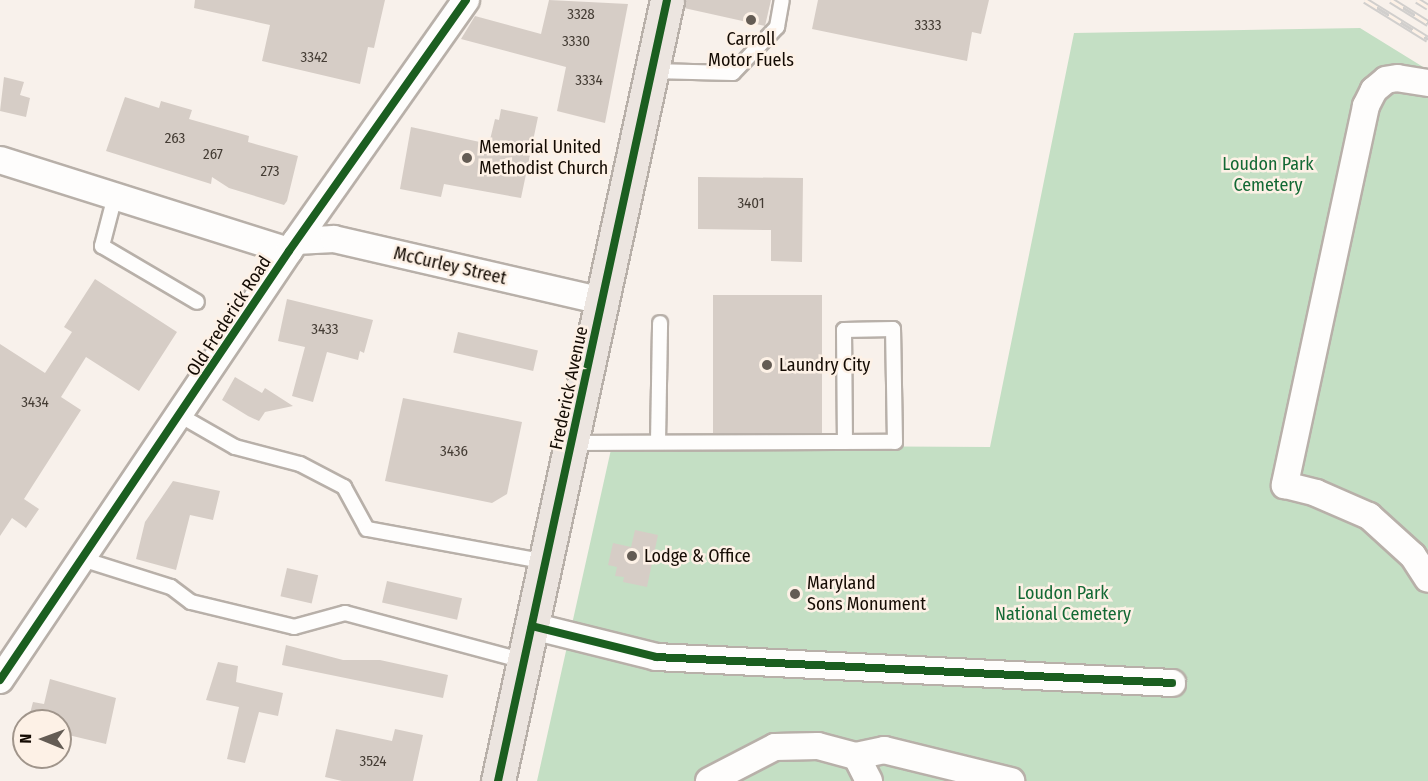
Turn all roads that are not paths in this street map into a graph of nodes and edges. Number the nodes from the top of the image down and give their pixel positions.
1 (466, 0) edge
2 (667, 0) edge
3 (782, 0) edge
4 (652, 71) junction
5 (1428, 83) edge
6 (0, 160) edge
7 (115, 196) junction
8 (293, 246) junction
9 (603, 301) junction
10 (197, 302) dead end
11 (660, 323) dead end
12 (181, 416) junction
13 (658, 442) junction
14 (845, 442) junction
15 (572, 443) junction
16 (82, 559) junction
17 (546, 562) junction
18 (1428, 579) edge
19 (532, 626) junction
20 (524, 661) junction
21 (0, 680) edge
22 (1172, 683) dead end
23 (856, 756) junction
24 (498, 781) edge
25 (709, 781) edge
26 (869, 781) edge
27 (1011, 781) edge

1 - 8 street, Old Frederick Road
2 - 4 main road, Frederick Avenue
3 - 4 lane
4 - 9 main road, Frederick Avenue
5 - 18 street
6 - 7 street, McCurley Street
7 - 8 street, McCurley Street
7 - 10 lane
8 - 9 street, McCurley Street
8 - 12 street, Old Frederick Road
9 - 15 main road, Frederick Avenue
11 - 13 lane
12 - 16 street, Old Frederick Road
12 - 17 lane
13 - 14 lane
13 - 15 lane
14 - 14 lane
15 - 17 main road, Frederick Avenue
16 - 20 lane
16 - 21 street, Old Frederick Road
17 - 19 main road, Frederick Avenue
19 - 20 main road, Frederick Avenue
19 - 22 street
20 - 24 main road, Frederick Avenue
23 - 25 street
23 - 26 street
23 - 27 street

